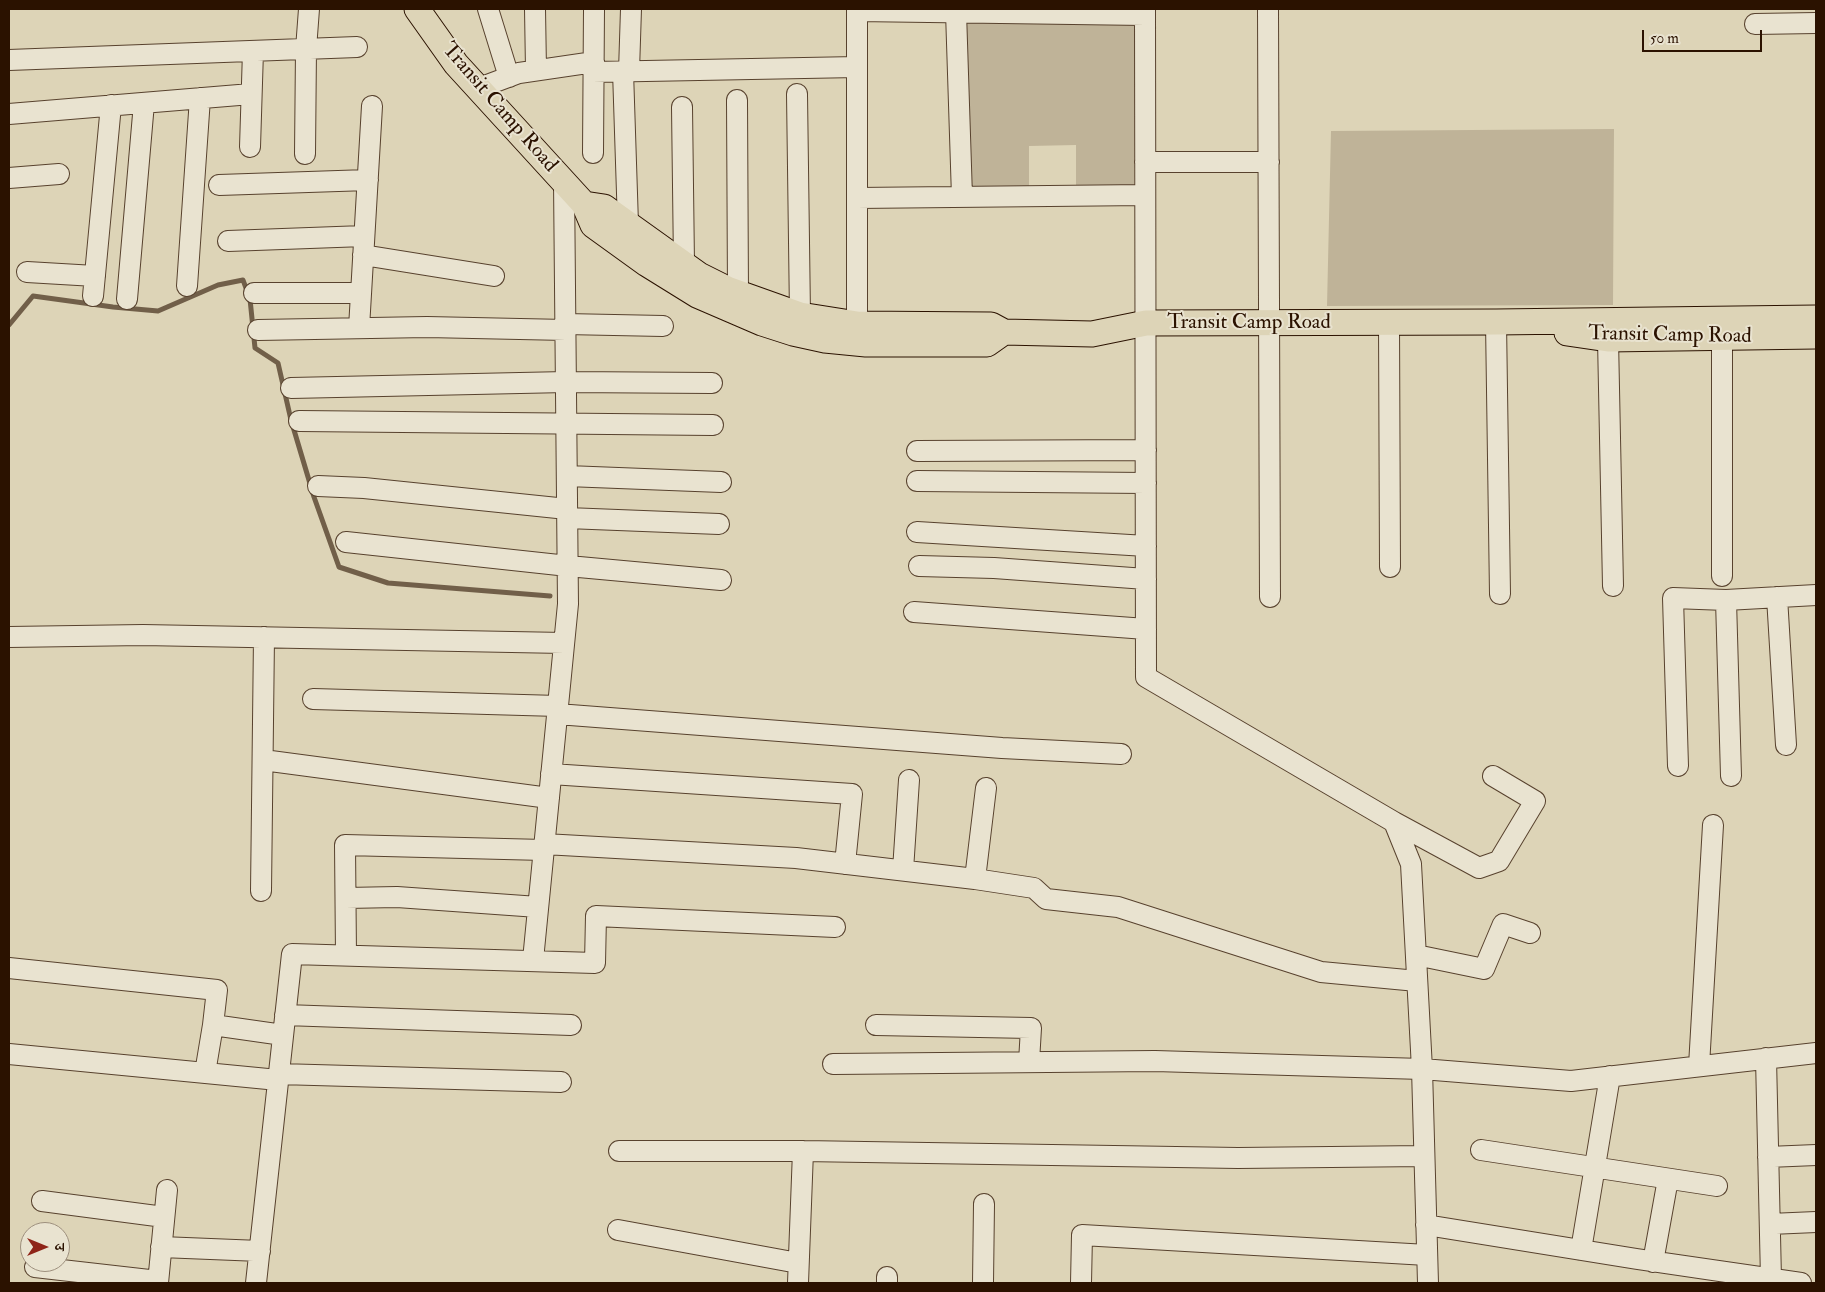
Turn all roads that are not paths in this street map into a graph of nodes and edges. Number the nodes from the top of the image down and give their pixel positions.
1 (309, 9) edge
2 (417, 9) edge
3 (488, 9) edge
4 (535, 9) edge
5 (594, 9) edge
6 (630, 9) edge
7 (1268, 9) edge
8 (857, 10) edge
9 (956, 12) junction
10 (1145, 12) edge
11 (1816, 23) edge
12 (1755, 24) dead end
13 (358, 47) dead end
14 (306, 49) junction
15 (253, 51) junction
16 (9, 60) edge
17 (594, 67) junction
18 (857, 67) junction
19 (536, 70) junction
20 (626, 71) junction
21 (509, 77) junction
22 (479, 88) junction
23 (251, 94) junction
24 (797, 94) dead end
25 (200, 98) junction
26 (737, 100) dead end
27 (144, 103) junction
28 (111, 105) junction
29 (372, 106) dead end
30 (682, 107) dead end
31 (9, 114) edge
32 (250, 146) dead end
33 (593, 153) dead end
34 (305, 154) dead end
35 (1145, 162) junction
36 (1269, 162) junction
37 (60, 174) dead end
38 (9, 178) edge
39 (368, 180) junction
40 (564, 182) junction
41 (219, 185) dead end
42 (1145, 195) junction
43 (962, 197) junction
44 (857, 198) junction
45 (584, 204) junction
46 (628, 224) junction
47 (228, 241) dead end
48 (363, 246) junction
49 (684, 264) junction
50 (27, 272) dead end
51 (494, 276) dead end
52 (187, 286) dead end
53 (254, 293) dead end
54 (361, 294) junction
55 (738, 294) junction
56 (127, 299) dead end
57 (800, 315) junction
58 (1816, 318) edge
59 (1388, 322) junction
60 (1496, 322) junction
61 (1146, 323) junction
62 (1270, 323) junction
63 (663, 326) dead end
64 (565, 327) junction
65 (359, 328) junction
66 (1721, 328) junction
67 (847, 329) junction
68 (258, 330) dead end
69 (1607, 330) junction
70 (1816, 336) edge
71 (566, 382) junction
72 (712, 383) dead end
73 (291, 388) dead end
74 (299, 421) dead end
75 (566, 423) junction
76 (713, 425) dead end
77 (1146, 450) junction
78 (918, 451) dead end
79 (567, 476) junction
80 (918, 481) dead end
81 (722, 482) dead end
82 (1146, 483) junction
83 (318, 486) dead end
84 (567, 514) junction
85 (719, 524) dead end
86 (918, 532) dead end
87 (346, 542) dead end
88 (1146, 546) junction
89 (568, 566) junction
90 (918, 566) dead end
91 (1390, 567) dead end
92 (1722, 576) dead end
93 (1146, 579) junction
94 (721, 580) dead end
95 (1613, 586) dead end
96 (1500, 594) dead end
97 (1816, 596) edge
98 (1270, 597) dead end
99 (1777, 597) junction
100 (1726, 600) junction
101 (914, 612) dead end
102 (1146, 629) junction
103 (9, 637) edge
104 (264, 637) junction
105 (564, 643) junction
106 (313, 698) dead end
107 (557, 710) junction
108 (1786, 745) dead end
109 (1121, 754) dead end
110 (263, 760) junction
111 (1678, 766) dead end
112 (551, 774) junction
113 (1494, 776) dead end
114 (1731, 776) dead end
115 (910, 780) dead end
116 (986, 788) dead end
117 (549, 798) junction
118 (1394, 822) junction
119 (1713, 825) dead end
120 (544, 847) junction
121 (845, 864) junction
122 (903, 870) junction
123 (975, 879) junction
124 (261, 891) dead end
125 (346, 898) junction
126 (538, 907) junction
127 (835, 927) dead end
128 (1530, 933) dead end
129 (346, 955) junction
130 (1416, 955) junction
131 (533, 960) junction
132 (9, 968) edge
133 (1417, 981) junction
134 (213, 1025) junction
135 (284, 1025) junction
136 (571, 1025) dead end
137 (876, 1025) dead end
138 (1816, 1053) edge
139 (9, 1054) edge
140 (1766, 1058) junction
141 (1028, 1062) junction
142 (832, 1064) dead end
143 (1699, 1066) junction
144 (1422, 1069) junction
145 (205, 1073) junction
146 (1610, 1076) junction
147 (278, 1077) junction
148 (561, 1082) dead end
149 (1481, 1150) dead end
150 (620, 1151) dead end
151 (803, 1151) junction
152 (1816, 1155) edge
153 (1424, 1156) junction
154 (1768, 1157) junction
155 (1594, 1168) junction
156 (1668, 1179) junction
157 (1717, 1186) dead end
158 (167, 1190) dead end
159 (42, 1201) dead end
160 (984, 1204) dead end
161 (164, 1217) junction
162 (1816, 1222) edge
163 (1770, 1224) junction
164 (1426, 1225) junction
165 (618, 1230) dead end
166 (162, 1247) junction
167 (1581, 1250) junction
168 (260, 1252) junction
169 (1427, 1255) junction
170 (1653, 1262) junction
171 (798, 1263) junction
172 (70, 1271) edge
173 (1771, 1279) junction
174 (158, 1282) edge
175 (256, 1283) edge
176 (798, 1283) edge
177 (983, 1283) edge
178 (1081, 1283) edge
179 (1428, 1283) edge
180 (1801, 1283) edge

1 - 14 street
2 - 22 main road, Transit Camp Road
3 - 21 street
4 - 19 street
5 - 17 street
6 - 20 street
7 - 36 street
8 - 9 street
8 - 18 street
9 - 10 street
9 - 43 street
10 - 35 street
11 - 12 street
13 - 14 street
14 - 15 street
14 - 34 street
15 - 16 street
15 - 23 street
17 - 19 street
17 - 20 street
17 - 33 street
18 - 20 street
18 - 44 street
19 - 21 street
20 - 46 street
21 - 22 street
22 - 40 main road, Transit Camp Road
23 - 25 street
23 - 32 street
24 - 57 street
25 - 27 street
25 - 52 street
26 - 55 street
27 - 28 street
27 - 56 street
28 - 31 street
28 - 50 street
29 - 39 street
30 - 49 street
35 - 36 street
35 - 42 street
36 - 62 street
37 - 38 street
39 - 41 street
39 - 48 street
40 - 45 main road, Transit Camp Road
40 - 64 street
42 - 43 street
42 - 61 street
43 - 44 street
44 - 67 street
45 - 46 main road, Transit Camp Road
45 - 67 main road, Transit Camp Road
46 - 49 main road, Transit Camp Road
47 - 48 street
48 - 51 street
48 - 54 street
49 - 55 main road, Transit Camp Road
53 - 54 street
54 - 65 street
55 - 57 main road, Transit Camp Road
57 - 67 main road, Transit Camp Road
58 - 66 main road, Transit Camp Road
59 - 60 main road, Transit Camp Road
59 - 62 main road, Transit Camp Road
59 - 91 street
60 - 69 main road, Transit Camp Road
60 - 96 street
61 - 62 main road, Transit Camp Road
61 - 67 main road, Transit Camp Road
61 - 77 street
62 - 98 street
63 - 64 street
64 - 65 street
64 - 71 street
65 - 68 street
66 - 69 main road, Transit Camp Road
66 - 70 main road, Transit Camp Road
66 - 92 street
69 - 95 street
71 - 72 street
71 - 73 street
71 - 75 street
74 - 75 street
75 - 76 street
75 - 79 street
77 - 78 street
77 - 82 street
79 - 81 street
79 - 84 street
80 - 82 street
82 - 88 street
83 - 84 street
84 - 85 street
84 - 89 street
86 - 88 street
87 - 89 street
88 - 93 street
89 - 94 street
89 - 105 street
90 - 93 street
93 - 102 street
97 - 99 street
99 - 100 street
99 - 108 street
100 - 111 street
100 - 114 street
101 - 102 street
102 - 118 street
103 - 104 street
104 - 105 street
104 - 110 street
105 - 107 street
106 - 107 street
107 - 109 street
107 - 112 street
110 - 117 street
110 - 124 street
112 - 117 street
112 - 121 street
113 - 118 street
115 - 122 street
116 - 123 street
117 - 120 street
118 - 130 street
119 - 143 street
120 - 121 street
120 - 125 street
120 - 126 street
121 - 122 street
122 - 123 street
123 - 133 street
125 - 126 street
125 - 129 street
126 - 131 street
127 - 131 street
128 - 130 street
129 - 131 street
129 - 135 street
130 - 133 street
132 - 134 street
133 - 144 street
134 - 135 street
134 - 145 street
135 - 136 street
135 - 147 street
137 - 141 street
138 - 140 street
139 - 145 street
140 - 143 street
140 - 154 street
141 - 142 street
141 - 144 street
143 - 146 street
144 - 146 street
144 - 153 street
145 - 147 street
146 - 155 street
147 - 148 street
147 - 168 street
149 - 155 street
150 - 151 street
151 - 153 street
151 - 171 street
152 - 154 street
153 - 164 street
154 - 163 street
155 - 156 street
155 - 167 street
156 - 157 street
156 - 170 street
158 - 161 street
159 - 161 street
160 - 177 street
161 - 166 street
162 - 163 street
163 - 173 street
164 - 167 street
164 - 169 street
165 - 171 street
166 - 168 street
166 - 174 street
167 - 170 street
168 - 175 street
169 - 178 street
169 - 179 street
170 - 173 street
171 - 176 street
172 - 174 street
173 - 180 street

